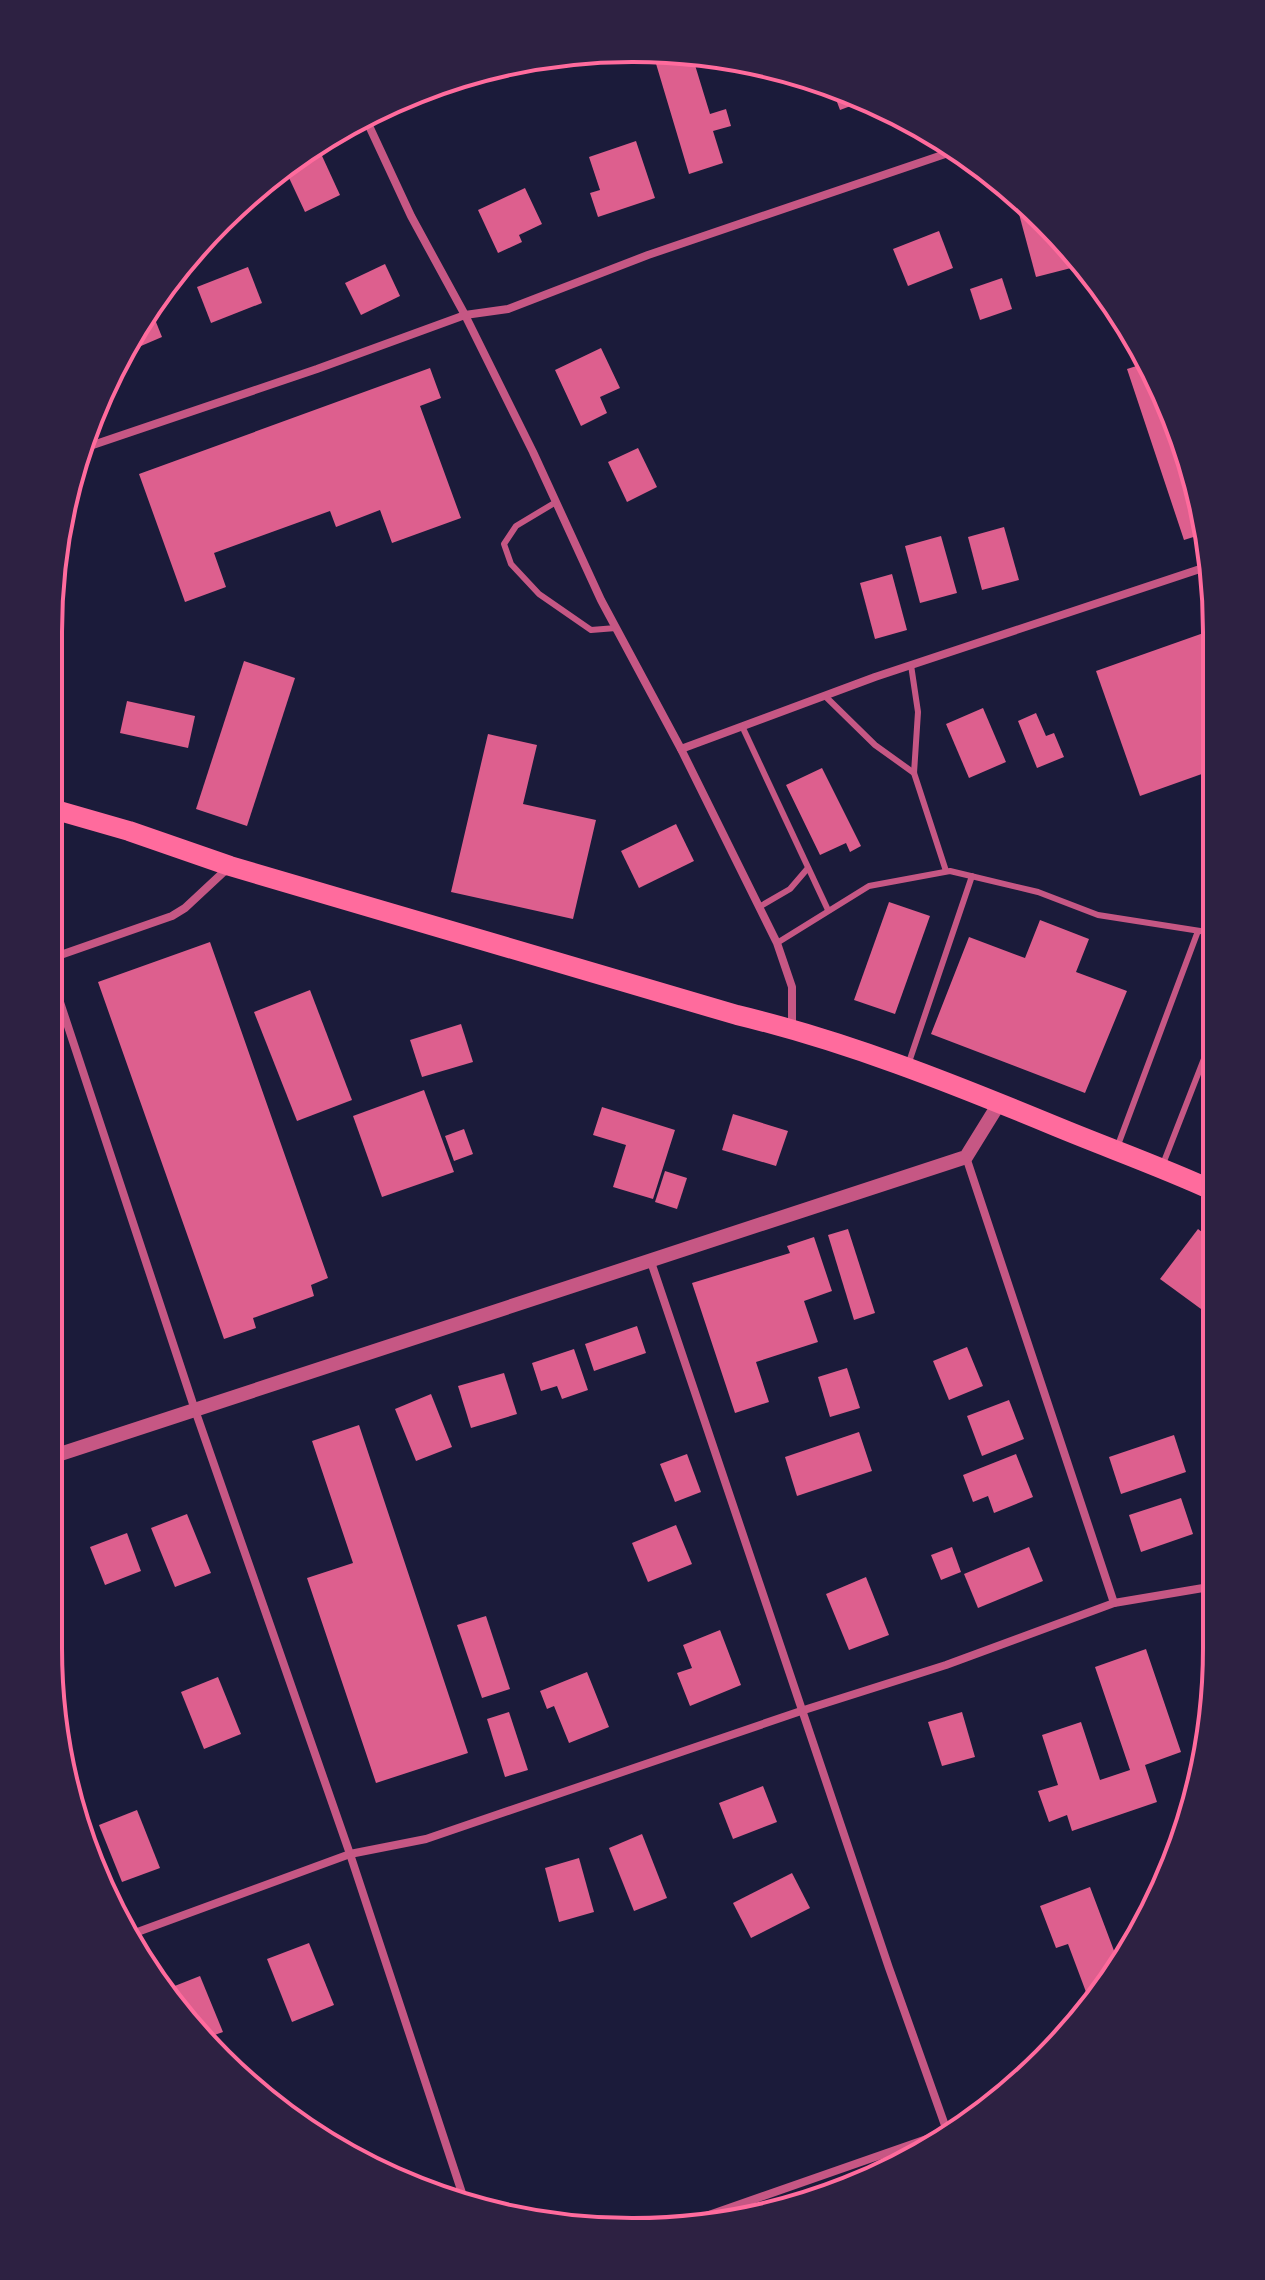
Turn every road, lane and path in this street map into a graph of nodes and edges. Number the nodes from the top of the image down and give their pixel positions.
1 (369, 126) edge
2 (944, 155) edge
3 (465, 315) junction
4 (94, 445) edge
5 (556, 502) junction
6 (1199, 569) edge
7 (616, 628) junction
8 (911, 665) junction
9 (825, 696) junction
10 (742, 726) junction
11 (681, 749) junction
12 (914, 773) junction
13 (62, 812) edge
14 (230, 866) junction
15 (808, 868) junction
16 (946, 871) junction
17 (972, 876) junction
18 (759, 907) junction
19 (828, 910) junction
20 (1198, 931) junction
21 (1203, 932) edge
22 (777, 943) junction
23 (62, 954) edge
24 (62, 1008) edge
25 (792, 1028) junction
26 (1203, 1061) edge
27 (906, 1068) junction
28 (1000, 1102) junction
29 (1117, 1150) junction
30 (966, 1157) junction
31 (1162, 1167) junction
32 (1203, 1186) edge
33 (651, 1262) junction
34 (195, 1410) junction
35 (62, 1453) edge
36 (1203, 1588) edge
37 (1114, 1603) junction
38 (804, 1710) junction
39 (350, 1854) junction
40 (137, 1932) edge
41 (944, 2125) edge
42 (919, 2142) edge
43 (462, 2192) edge
44 (721, 2211) edge

1 - 3 street
2 - 3 street
3 - 4 street
3 - 5 street
5 - 7 street
5 - 7 lane
6 - 8 street
7 - 11 street
8 - 9 street
8 - 12 lane
9 - 10 street
9 - 12 lane
10 - 11 street
10 - 15 lane
11 - 18 street
12 - 16 lane
13 - 14 highway
14 - 23 street
14 - 25 highway
15 - 18 lane
15 - 19 lane
16 - 17 lane
16 - 19 lane
17 - 20 lane
17 - 27 lane
18 - 22 street
19 - 22 lane
20 - 21 lane
20 - 29 lane
22 - 25 street
24 - 34 street
25 - 27 highway
26 - 31 lane
27 - 28 highway
28 - 29 highway
28 - 30 street
29 - 31 highway
30 - 33 street
30 - 37 street
31 - 32 highway
33 - 34 street
33 - 38 street
34 - 35 street
34 - 39 street
36 - 37 street
37 - 38 street
38 - 39 street
38 - 41 street
39 - 40 street
39 - 43 street
42 - 44 street

